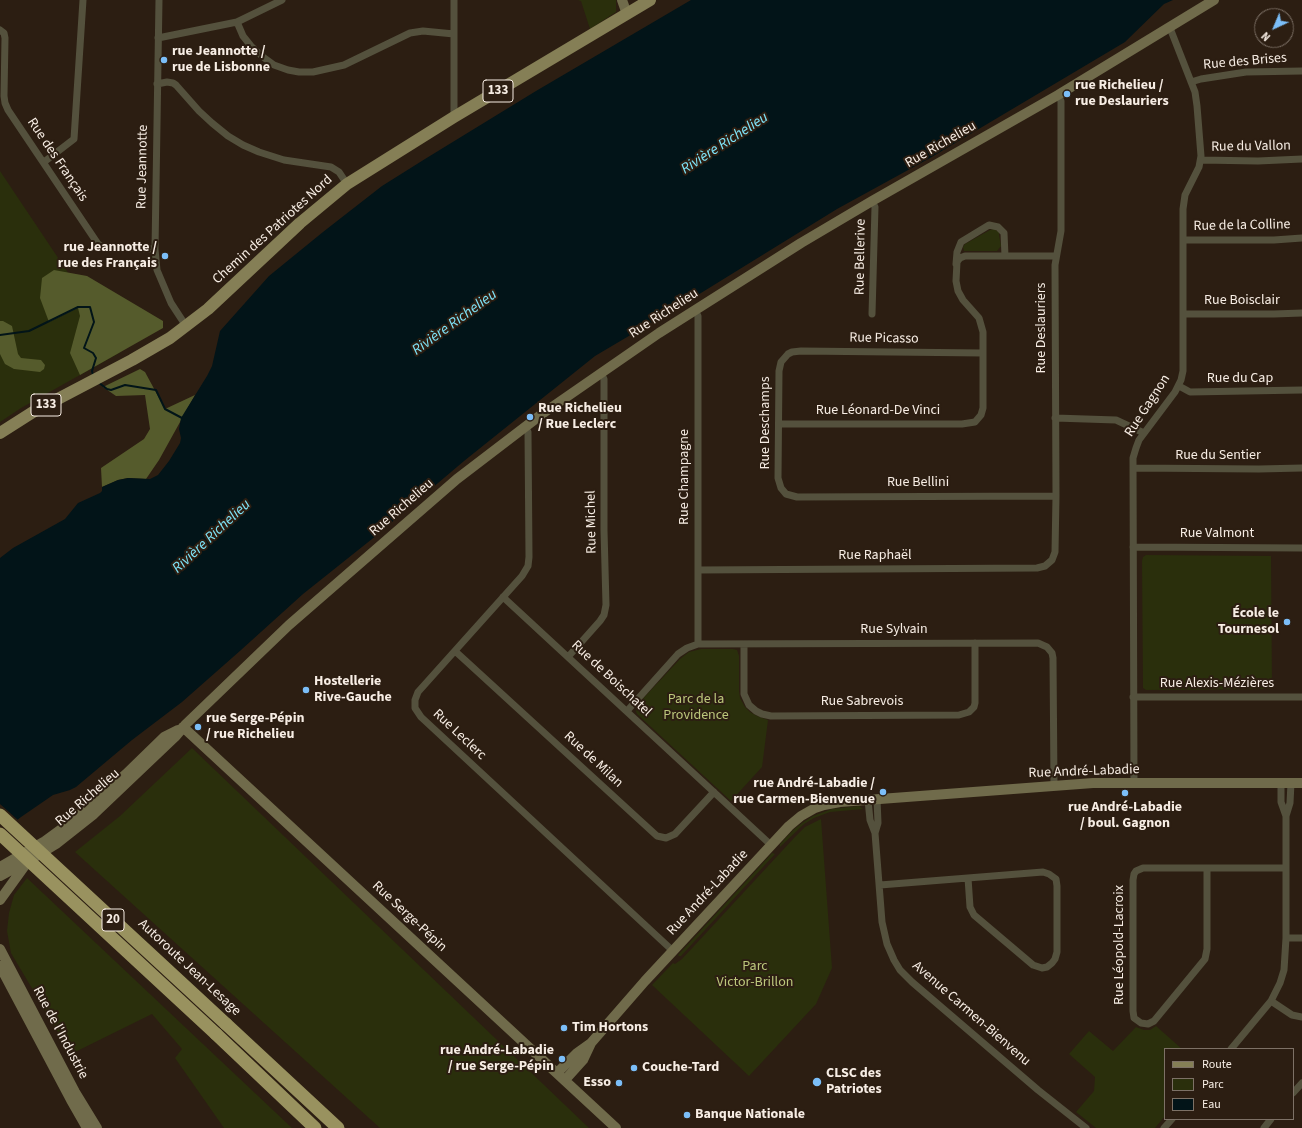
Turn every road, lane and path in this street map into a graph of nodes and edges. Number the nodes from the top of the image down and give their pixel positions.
1 (83, 0) edge
2 (159, 0) edge
3 (282, 0) edge
4 (454, 0) edge
5 (622, 0) edge
6 (1214, 0) edge
7 (642, 2) edge
8 (627, 14) junction
9 (237, 22) junction
10 (1170, 28) junction
11 (0, 30) edge
12 (454, 34) junction
13 (158, 38) junction
14 (1302, 71) edge
15 (1191, 82) junction
16 (157, 84) junction
17 (1058, 95) junction
18 (454, 117) junction
19 (1302, 159) edge
20 (1201, 160) junction
21 (44, 162) junction
22 (347, 184) junction
23 (872, 201) junction
24 (1302, 238) edge
25 (1183, 240) junction
26 (155, 249) junction
27 (1006, 256) junction
28 (1056, 256) junction
29 (956, 265) junction
30 (695, 310) junction
31 (1302, 313) edge
32 (872, 314) dead end
33 (1183, 314) junction
34 (186, 326) junction
35 (983, 353) junction
36 (785, 356) joint
37 (600, 373) junction
38 (1179, 386) junction
39 (1302, 390) edge
40 (1055, 418) junction
41 (779, 424) junction
42 (525, 427) junction
43 (0, 433) edge
44 (1144, 433) junction
45 (1133, 468) junction
46 (1302, 468) edge
47 (782, 490) joint
48 (1056, 496) junction
49 (1133, 547) junction
50 (1302, 548) edge
51 (1051, 562) joint
52 (698, 570) junction
53 (503, 597) junction
54 (975, 643) junction
55 (698, 644) junction
56 (744, 644) junction
57 (455, 650) junction
58 (568, 657) junction
59 (1133, 697) junction
60 (1302, 697) edge
61 (627, 711) junction
62 (183, 727) junction
63 (1134, 783) junction
64 (1286, 783) junction
65 (1302, 783) edge
66 (1054, 786) junction
67 (714, 792) junction
68 (873, 799) junction
69 (0, 815) edge
70 (0, 834) edge
71 (771, 845) junction
72 (28, 861) junction
73 (0, 867) edge
74 (1207, 868) junction
75 (1286, 868) junction
76 (0, 876) edge
77 (968, 878) junction
78 (880, 885) junction
79 (0, 900) edge
80 (1286, 938) junction
81 (1302, 938) edge
82 (0, 949) edge
83 (673, 950) junction
84 (0, 966) edge
85 (1271, 1001) junction
86 (1302, 1018) edge
87 (1232, 1048) edge
88 (561, 1077) junction
89 (1302, 1083) edge
90 (1294, 1093) edge
91 (1171, 1120) edge
92 (1271, 1120) edge
93 (87, 1128) edge
94 (97, 1128) edge
95 (315, 1128) edge
96 (338, 1128) edge
97 (616, 1128) edge
98 (1086, 1128) edge
99 (1164, 1128) edge
100 (1264, 1128) edge

1 - 21 street
2 - 13 street, Rue Jeannotte
3 - 9 street
4 - 12 street
5 - 8 street
6 - 10 street, Rue Richelieu
7 - 8 main road, Chemin des Patriotes Nord / 133
8 - 18 main road, Chemin des Patriotes Nord / 133
9 - 12 street
9 - 13 street
10 - 15 street, Rue Gagnon
10 - 17 street, Rue Richelieu
11 - 21 street, Rue des Français
12 - 18 street
13 - 16 street, Rue Jeannotte
14 - 15 street, Rue des Brises
15 - 20 street, Rue Gagnon
16 - 22 street
16 - 26 street, Rue Jeannotte
17 - 23 street, Rue Richelieu
17 - 28 street, Rue Deslauriers
18 - 22 main road, Chemin des Patriotes Nord / 133
19 - 20 street, Rue du Vallon
20 - 25 street, Rue Gagnon
21 - 26 street, Rue des Français
22 - 34 main road, Chemin des Patriotes Nord / 133
23 - 30 street, Rue Richelieu
23 - 32 street, Rue Bellerive
24 - 25 street, Rue de la Colline
25 - 33 street, Rue Gagnon
26 - 34 street, Rue Jeannotte
27 - 28 street
27 - 29 street
27 - 29 street
28 - 40 street, Rue Deslauriers
29 - 35 street
30 - 37 street, Rue Richelieu
30 - 52 street, Rue Champagne
31 - 33 street, Rue Boisclair
33 - 38 street, Rue Gagnon
34 - 43 main road, Chemin des Patriotes Nord / 133
35 - 36 street, Rue Picasso
35 - 41 street, Rue Léonard-De Vinci
36 - 41 street, Rue Deschamps
37 - 42 street, Rue Richelieu
37 - 58 street, Rue Michel
38 - 39 street, Rue du Cap
38 - 44 street, Rue Gagnon
40 - 44 street
40 - 48 street, Rue Deslauriers
41 - 47 street, Rue Deschamps
42 - 53 street, Rue Leclerc
42 - 62 street, Rue Richelieu
44 - 45 street, Rue Gagnon
45 - 46 street, Rue du Sentier
45 - 49 street, Rue Gagnon
47 - 48 street, Rue Bellini
48 - 51 street, Rue Deslauriers
49 - 50 street, Rue Valmont
49 - 59 street, Rue Gagnon
51 - 52 street, Rue Raphaël
52 - 55 street, Rue Champagne
53 - 57 street, Rue Leclerc
53 - 58 street, Rue de Boischatel
54 - 56 street, Rue Sylvain
54 - 56 street, Rue Sabrevois
54 - 66 street, Rue Sylvain
55 - 56 street, Rue Sylvain
55 - 61 street, Rue Sylvain
57 - 67 street, Rue de Milan
57 - 83 street, Rue Leclerc
58 - 61 street, Rue de Boischatel
59 - 60 street, Rue Alexis-Mézières
59 - 63 street, Rue Gagnon
61 - 67 street, Rue de Boischatel
62 - 72 street, Rue Richelieu
62 - 73 street, Rue Richelieu
62 - 88 street, Rue Serge-Pépin
63 - 64 street, Rue André-Labadie
63 - 66 street, Rue André-Labadie
64 - 65 street, Rue André-Labadie
64 - 75 street
66 - 68 street, Rue André-Labadie
67 - 71 street, Rue de Boischatel
68 - 71 street, Rue André-Labadie
68 - 78 street, Avenue Carmen-Bienvenu
69 - 96 highway, Autoroute Jean-Lesage / 20, bridge
70 - 95 highway, 20, bridge
71 - 83 street, Rue André-Labadie
72 - 76 street, Rue Richelieu
72 - 79 street
74 - 74 street, Rue Léopold-Lacroix
74 - 75 street, Rue Léopold-Lacroix
75 - 80 street
77 - 77 street
77 - 78 street
78 - 98 street, Avenue Carmen-Bienvenu
80 - 81 street
80 - 85 street
82 - 94 street, Rue de l'Industrie
83 - 88 street, Rue André-Labadie
84 - 93 street, Rue de l'Industrie
85 - 86 street
85 - 87 street
88 - 97 street, Rue Serge-Pépin
89 - 90 street
91 - 99 street
92 - 100 street

